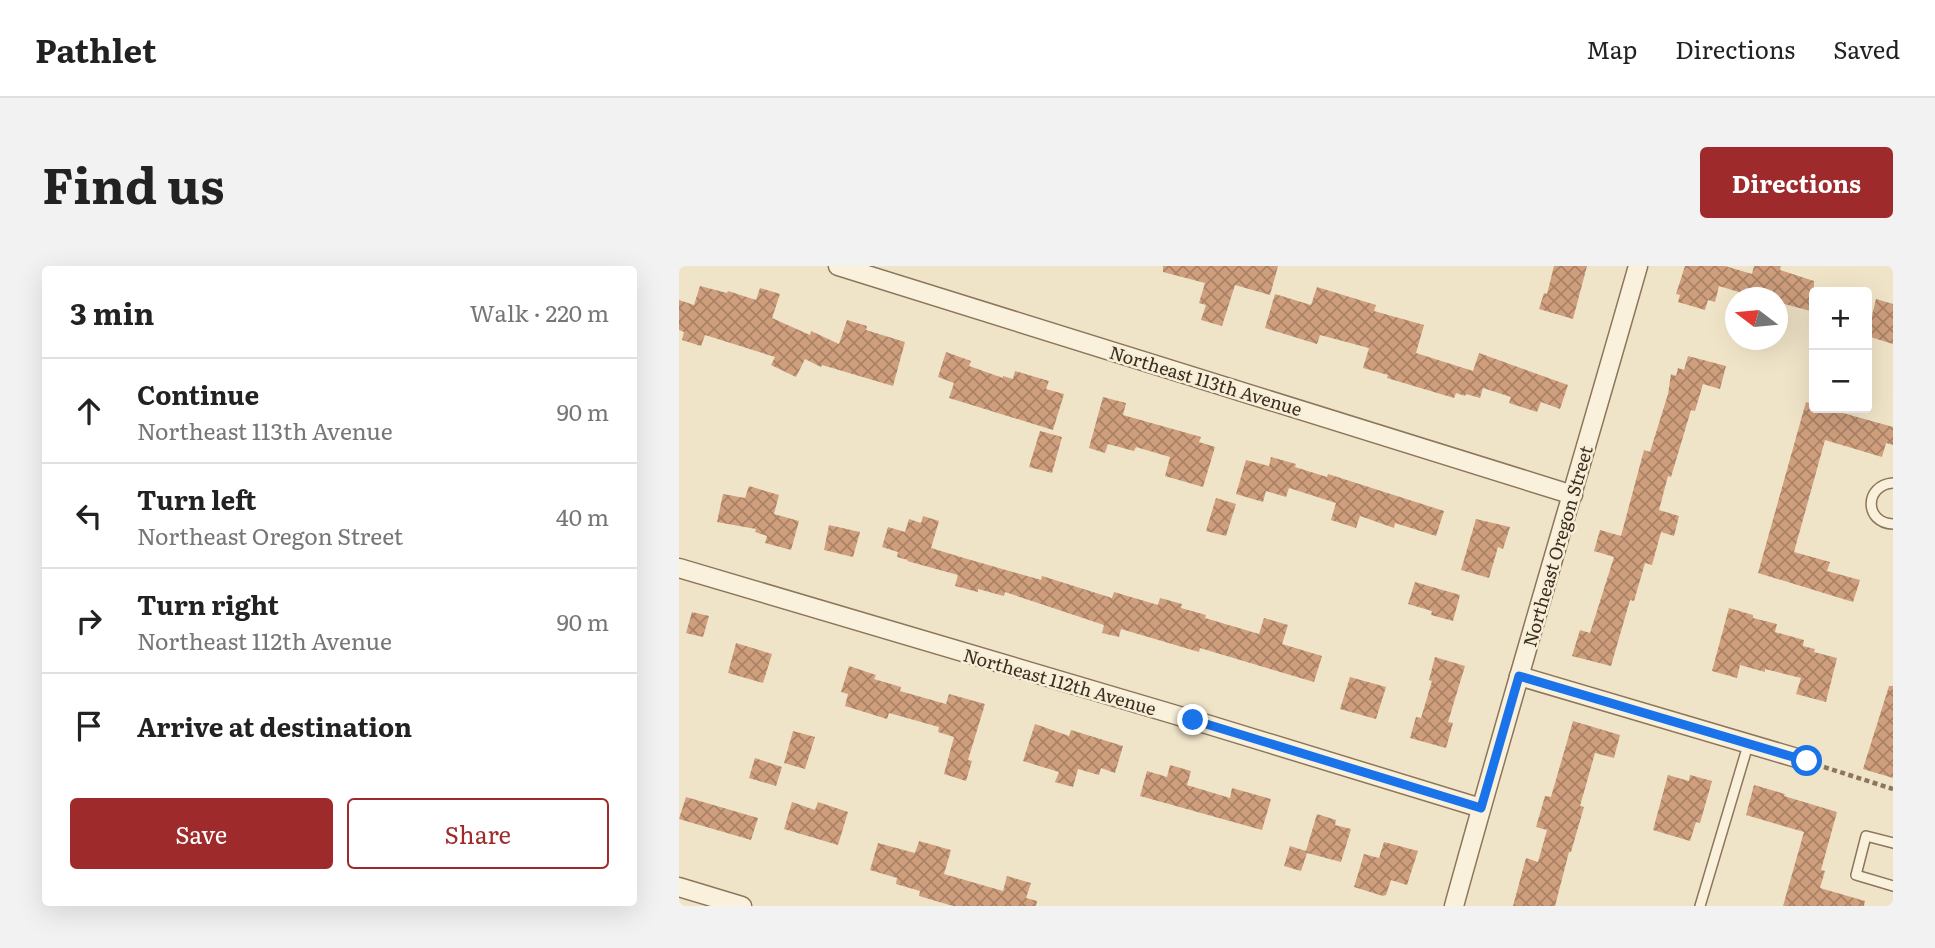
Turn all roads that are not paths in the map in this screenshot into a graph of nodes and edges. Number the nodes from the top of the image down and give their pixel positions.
1 (838, 266) edge
2 (1638, 266) edge
3 (1893, 483) edge
4 (1573, 495) junction
5 (1893, 524) edge
6 (679, 568) edge
7 (1519, 676) junction
8 (1748, 745) junction
9 (1807, 761) road end
10 (1481, 808) junction
11 (1893, 842) edge
12 (1893, 886) edge
13 (679, 887) edge
14 (741, 906) edge
15 (1454, 906) edge
16 (1700, 906) edge

1 - 4 street, Northeast 113th Avenue
2 - 4 street, Northeast Oregon Street
3 - 5 lane
4 - 7 street, Northeast Oregon Street
6 - 10 street, Northeast 112th Avenue
7 - 8 street
7 - 10 street, Northeast Oregon Street
8 - 9 street
8 - 16 lane
10 - 15 street, Northeast Oregon Street
11 - 12 lane
13 - 14 street

